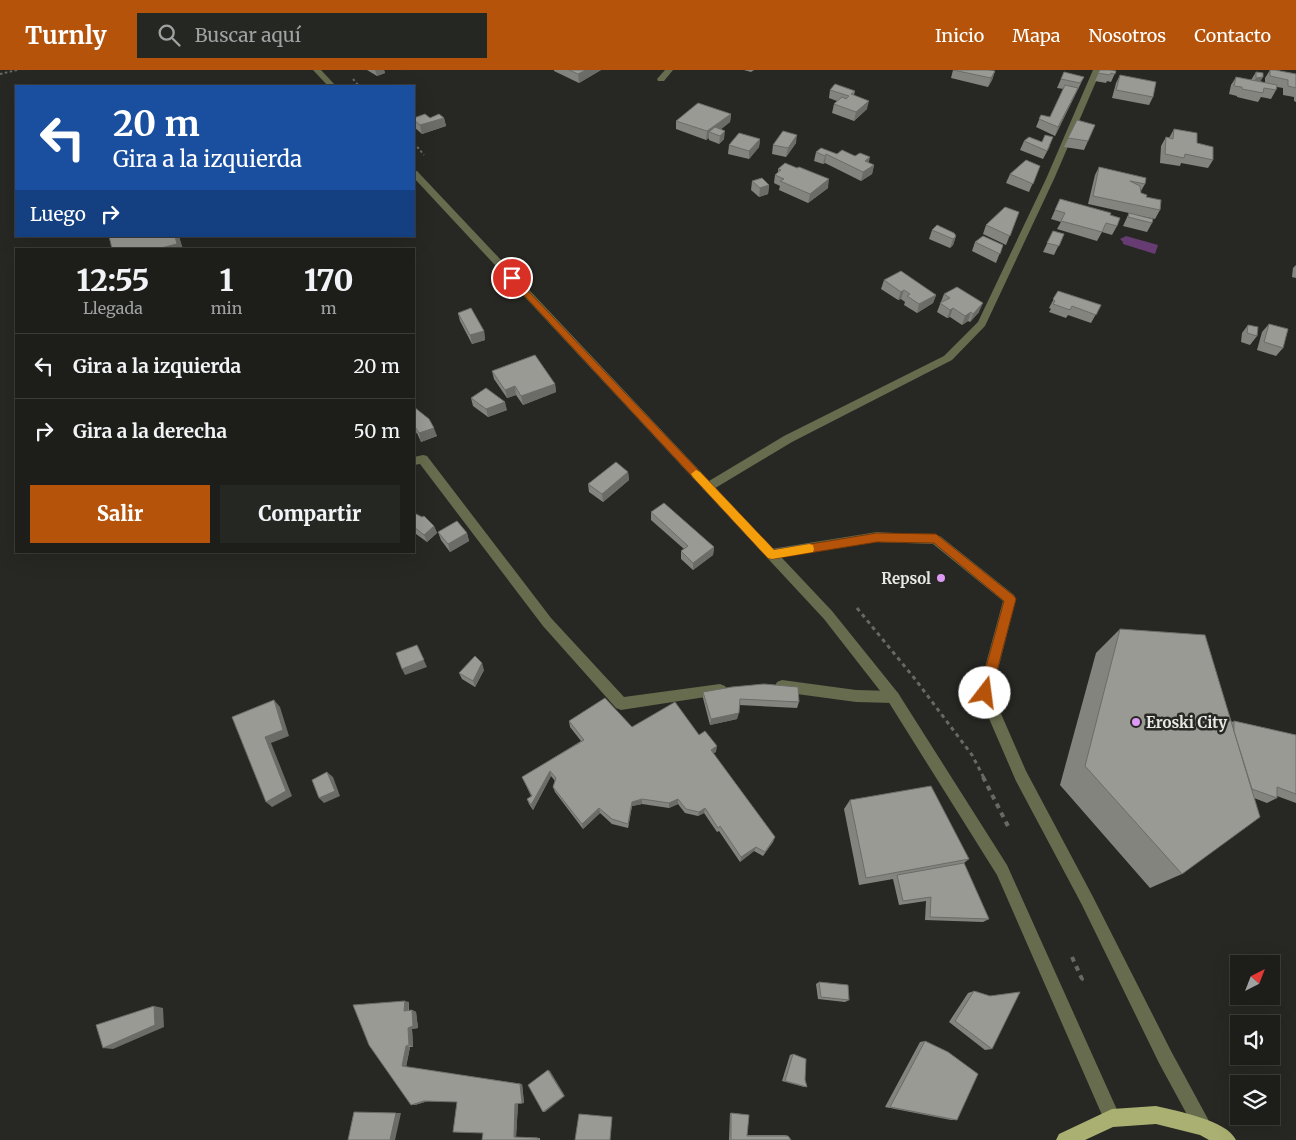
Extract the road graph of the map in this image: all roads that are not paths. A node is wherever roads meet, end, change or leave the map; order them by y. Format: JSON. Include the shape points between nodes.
{"nodes":[{"id":1,"x":317,"y":70,"type":"edge"},
{"id":2,"x":669,"y":70,"type":"edge"},
{"id":3,"x":1097,"y":70,"type":"edge"},
{"id":4,"x":661,"y":79,"type":"dead end"},
{"id":5,"x":331,"y":85,"type":"edge"},
{"id":6,"x":415,"y":174,"type":"edge"},
{"id":7,"x":415,"y":461,"type":"edge"},
{"id":8,"x":708,"y":487,"type":"junction"},
{"id":9,"x":772,"y":554,"type":"junction"},
{"id":10,"x":770,"y":685,"type":"edge"},
{"id":11,"x":734,"y":688,"type":"edge"},
{"id":12,"x":893,"y":697,"type":"junction"},
{"id":13,"x":1112,"y":1118,"type":"junction"},
{"id":14,"x":1203,"y":1127,"type":"junction"},
{"id":15,"x":1065,"y":1140,"type":"edge"},
{"id":16,"x":1227,"y":1140,"type":"edge"}],
"edges":[{"from":1,"to":5,"type":"street"},
{"from":2,"to":4,"type":"street"},
{"from":3,"to":8,"type":"street","via":[[982,324],[948,358],[788,439]]},
{"from":6,"to":8,"type":"street"},
{"from":7,"to":11,"type":"street","via":[[422,459],[548,622],[621,704]]},
{"from":8,"to":9,"type":"street"},
{"from":9,"to":12,"type":"street","via":[[828,615]]},
{"from":9,"to":14,"type":"street","via":[[877,537],[936,538],[1010,599],[985,693],[1021,776]]},
{"from":10,"to":12,"type":"street","via":[[856,696]]},
{"from":12,"to":13,"type":"street","via":[[1002,870]]},
{"from":13,"to":14,"type":"main road","via":[[1156,1116]]},
{"from":13,"to":15,"type":"main road"},
{"from":14,"to":16,"type":"main road"}]}
